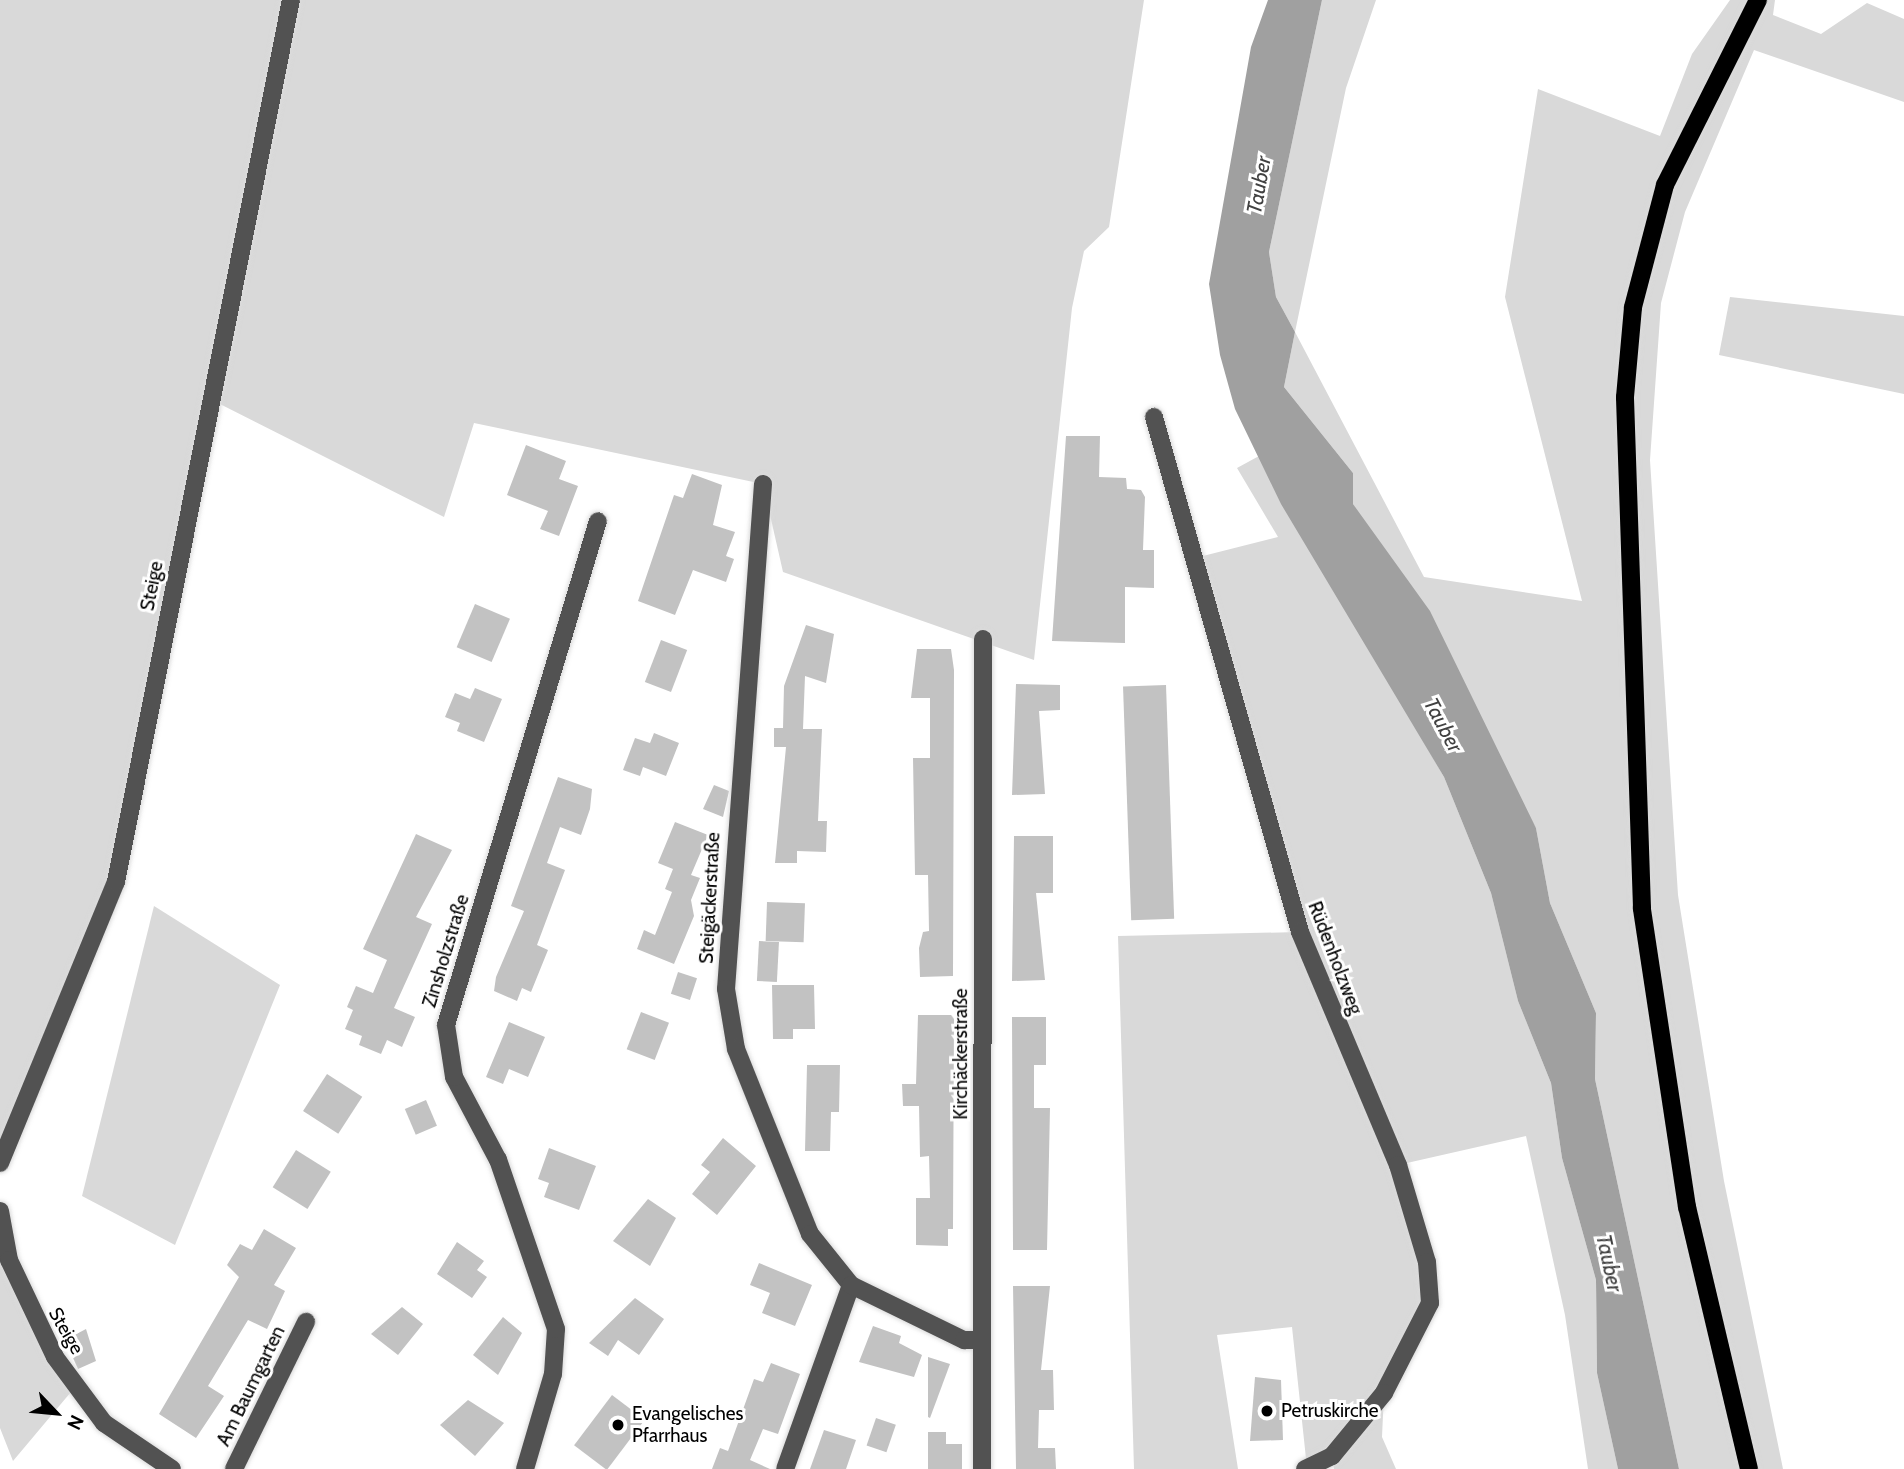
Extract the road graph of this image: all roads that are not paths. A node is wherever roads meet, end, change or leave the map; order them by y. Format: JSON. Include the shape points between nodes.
{"nodes":[{"id":1,"x":291,"y":0,"type":"edge"},
{"id":2,"x":1758,"y":0,"type":"edge"},
{"id":3,"x":1154,"y":417,"type":"dead end"},
{"id":4,"x":763,"y":484,"type":"dead end"},
{"id":5,"x":598,"y":521,"type":"dead end"},
{"id":6,"x":983,"y":639,"type":"dead end"},
{"id":7,"x":0,"y":1163,"type":"edge"},
{"id":8,"x":0,"y":1211,"type":"edge"},
{"id":9,"x":851,"y":1285,"type":"junction"},
{"id":10,"x":306,"y":1322,"type":"dead end"},
{"id":11,"x":982,"y":1340,"type":"junction"},
{"id":12,"x":172,"y":1469,"type":"edge"},
{"id":13,"x":234,"y":1469,"type":"edge"},
{"id":14,"x":525,"y":1469,"type":"edge"},
{"id":15,"x":785,"y":1469,"type":"edge"},
{"id":16,"x":982,"y":1469,"type":"edge"},
{"id":17,"x":1305,"y":1469,"type":"edge"},
{"id":18,"x":1749,"y":1469,"type":"edge"}],
"edges":[{"from":1,"to":7,"type":"street","name":"Steige","via":[[116,882]]},
{"from":2,"to":18,"type":"main road","via":[[1665,185],[1633,307],[1625,397],[1642,908],[1687,1207]]},
{"from":3,"to":17,"type":"street","name":"Rüdenholzweg","via":[[1300,932],[1398,1165],[1427,1262],[1430,1303],[1384,1393],[1340,1448]]},
{"from":4,"to":9,"type":"street","name":"Steigäckerstraße","via":[[726,989],[736,1049],[810,1234]]},
{"from":5,"to":14,"type":"street","name":"Zinsholzstraße","via":[[446,1025],[454,1077],[498,1160],[556,1329],[554,1374]]},
{"from":6,"to":11,"type":"street","name":"Kirchäckerstraße"},
{"from":8,"to":12,"type":"street","name":"Steige","via":[[17,1280],[55,1357],[104,1423]]},
{"from":9,"to":11,"type":"street","name":"Steigäckerstraße","via":[[964,1340]]},
{"from":9,"to":15,"type":"street"},
{"from":10,"to":13,"type":"street","name":"Am Baumgarten"},
{"from":11,"to":16,"type":"street","name":"Kirchäckerstraße"}]}
